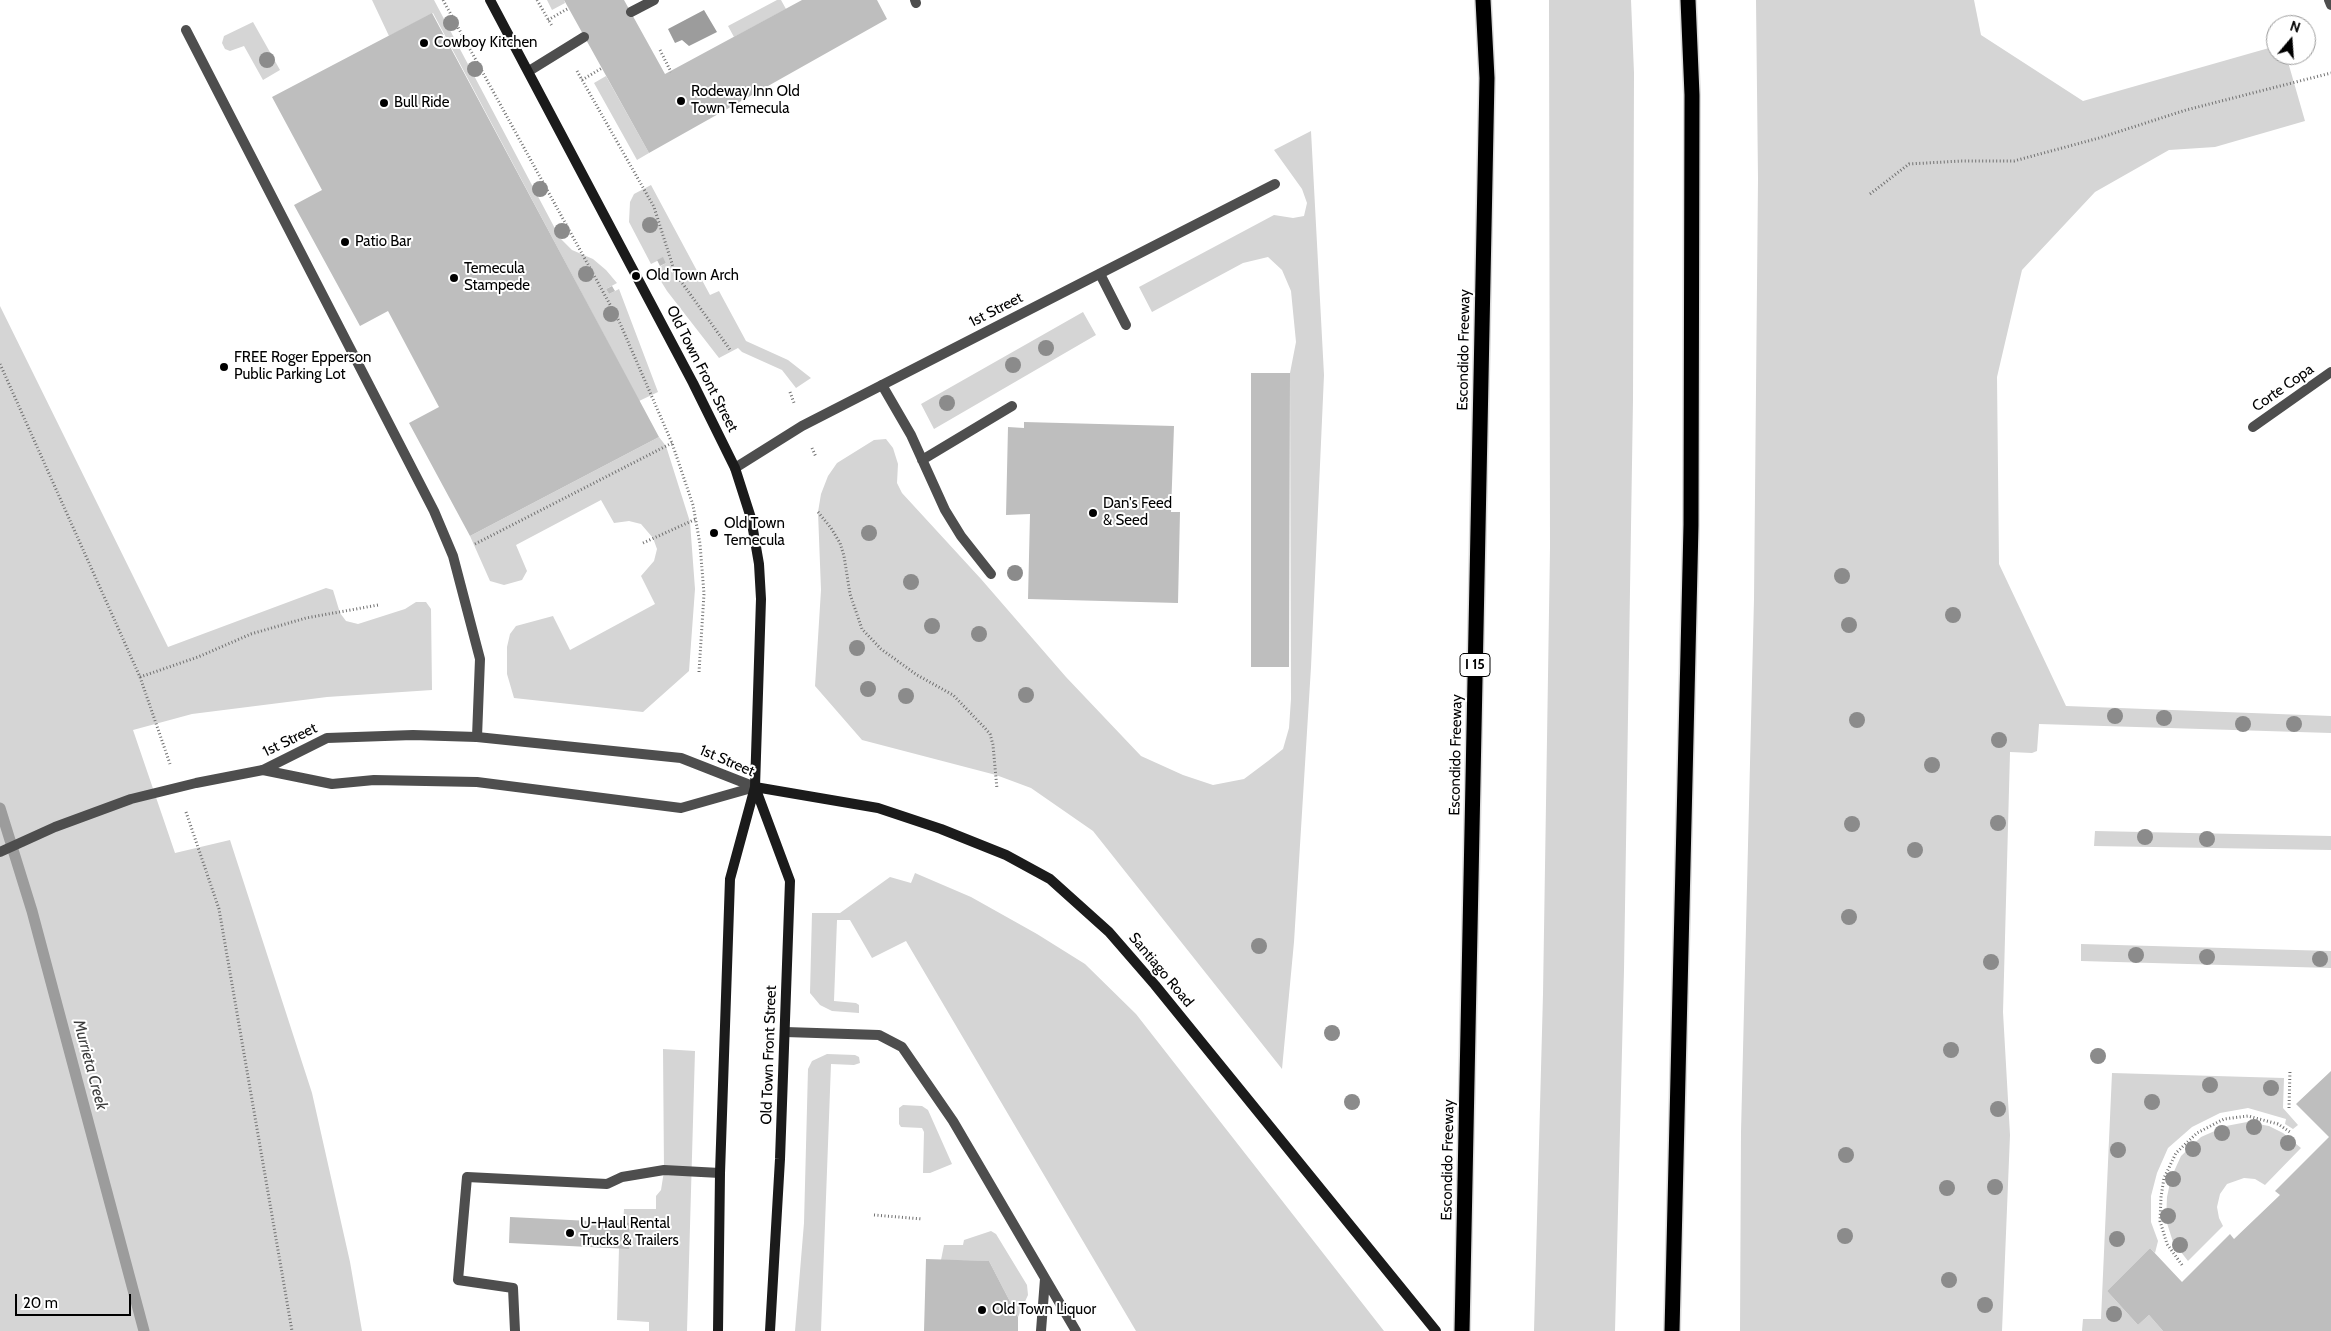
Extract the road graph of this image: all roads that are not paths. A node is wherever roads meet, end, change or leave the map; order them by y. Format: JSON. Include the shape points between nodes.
{"nodes":[{"id":1,"x":490,"y":0,"type":"edge"},
{"id":2,"x":654,"y":0,"type":"edge"},
{"id":3,"x":1483,"y":0,"type":"edge"},
{"id":4,"x":1688,"y":0,"type":"edge"},
{"id":5,"x":2329,"y":0,"type":"edge"},
{"id":6,"x":2331,"y":5,"type":"edge"},
{"id":7,"x":631,"y":12,"type":"dead end"},
{"id":8,"x":186,"y":30,"type":"dead end"},
{"id":9,"x":584,"y":37,"type":"dead end"},
{"id":10,"x":529,"y":71,"type":"junction"},
{"id":11,"x":1275,"y":184,"type":"dead end"},
{"id":12,"x":1100,"y":274,"type":"junction"},
{"id":13,"x":1126,"y":325,"type":"dead end"},
{"id":14,"x":2331,"y":372,"type":"edge"},
{"id":15,"x":882,"y":385,"type":"junction"},
{"id":16,"x":1012,"y":406,"type":"dead end"},
{"id":17,"x":2253,"y":427,"type":"dead end"},
{"id":18,"x":922,"y":460,"type":"junction"},
{"id":19,"x":735,"y":468,"type":"junction"},
{"id":20,"x":991,"y":574,"type":"dead end"},
{"id":21,"x":477,"y":736,"type":"junction"},
{"id":22,"x":263,"y":770,"type":"junction"},
{"id":23,"x":755,"y":787,"type":"junction"},
{"id":24,"x":0,"y":852,"type":"edge"},
{"id":25,"x":785,"y":1032,"type":"junction"},
{"id":26,"x":720,"y":1173,"type":"junction"},
{"id":27,"x":1045,"y":1279,"type":"junction"},
{"id":28,"x":515,"y":1331,"type":"edge"},
{"id":29,"x":718,"y":1331,"type":"edge"},
{"id":30,"x":770,"y":1331,"type":"edge"},
{"id":31,"x":1041,"y":1331,"type":"edge"},
{"id":32,"x":1076,"y":1331,"type":"edge"},
{"id":33,"x":1436,"y":1331,"type":"edge"},
{"id":34,"x":1462,"y":1331,"type":"edge"},
{"id":35,"x":1672,"y":1331,"type":"edge"}],
"edges":[{"from":1,"to":10,"type":"main road","name":"Old Town Front Street"},
{"from":2,"to":7,"type":"street"},
{"from":3,"to":34,"type":"highway","name":"Escondido Freeway","number":"I 15","via":[[1487,78]]},
{"from":4,"to":35,"type":"highway","via":[[1692,95],[1691,525]]},
{"from":5,"to":6,"type":"street"},
{"from":8,"to":21,"type":"street","via":[[434,511],[453,556],[480,660]]},
{"from":9,"to":10,"type":"street"},
{"from":10,"to":19,"type":"main road","name":"Old Town Front Street"},
{"from":11,"to":12,"type":"street","name":"1st Street"},
{"from":12,"to":13,"type":"street"},
{"from":12,"to":15,"type":"street","name":"1st Street"},
{"from":14,"to":17,"type":"street","name":"Corte Copa"},
{"from":15,"to":18,"type":"street"},
{"from":15,"to":19,"type":"street","name":"1st Street","via":[[802,426]]},
{"from":16,"to":18,"type":"street"},
{"from":18,"to":20,"type":"street","via":[[945,510]]},
{"from":19,"to":23,"type":"main road","name":"Old Town Front Street","via":[[751,518],[759,564],[761,600]]},
{"from":21,"to":22,"type":"street","name":"1st Street","via":[[328,738]]},
{"from":21,"to":23,"type":"street","name":"1st Street","via":[[681,758]]},
{"from":22,"to":23,"type":"street","name":"1st Street","via":[[332,784],[374,780],[478,782],[681,808]]},
{"from":22,"to":24,"type":"street","name":"1st Street","bridge":true,"via":[[131,799],[55,827]]},
{"from":23,"to":25,"type":"main road","name":"Old Town Front Street","via":[[790,881]]},
{"from":23,"to":26,"type":"main road","name":"Old Town Front Street","via":[[730,879]]},
{"from":23,"to":33,"type":"main road","name":"Santiago Road","via":[[878,808],[1006,855],[1050,879],[1109,932],[1155,985]]},
{"from":25,"to":27,"type":"street","via":[[879,1036],[902,1047],[953,1121]]},
{"from":25,"to":30,"type":"main road","name":"Old Town Front Street"},
{"from":26,"to":28,"type":"street","via":[[664,1170],[622,1177],[607,1184],[467,1177],[458,1280],[513,1288]]},
{"from":26,"to":29,"type":"main road","name":"Old Town Front Street"},
{"from":27,"to":31,"type":"street"},
{"from":27,"to":32,"type":"street"}]}
